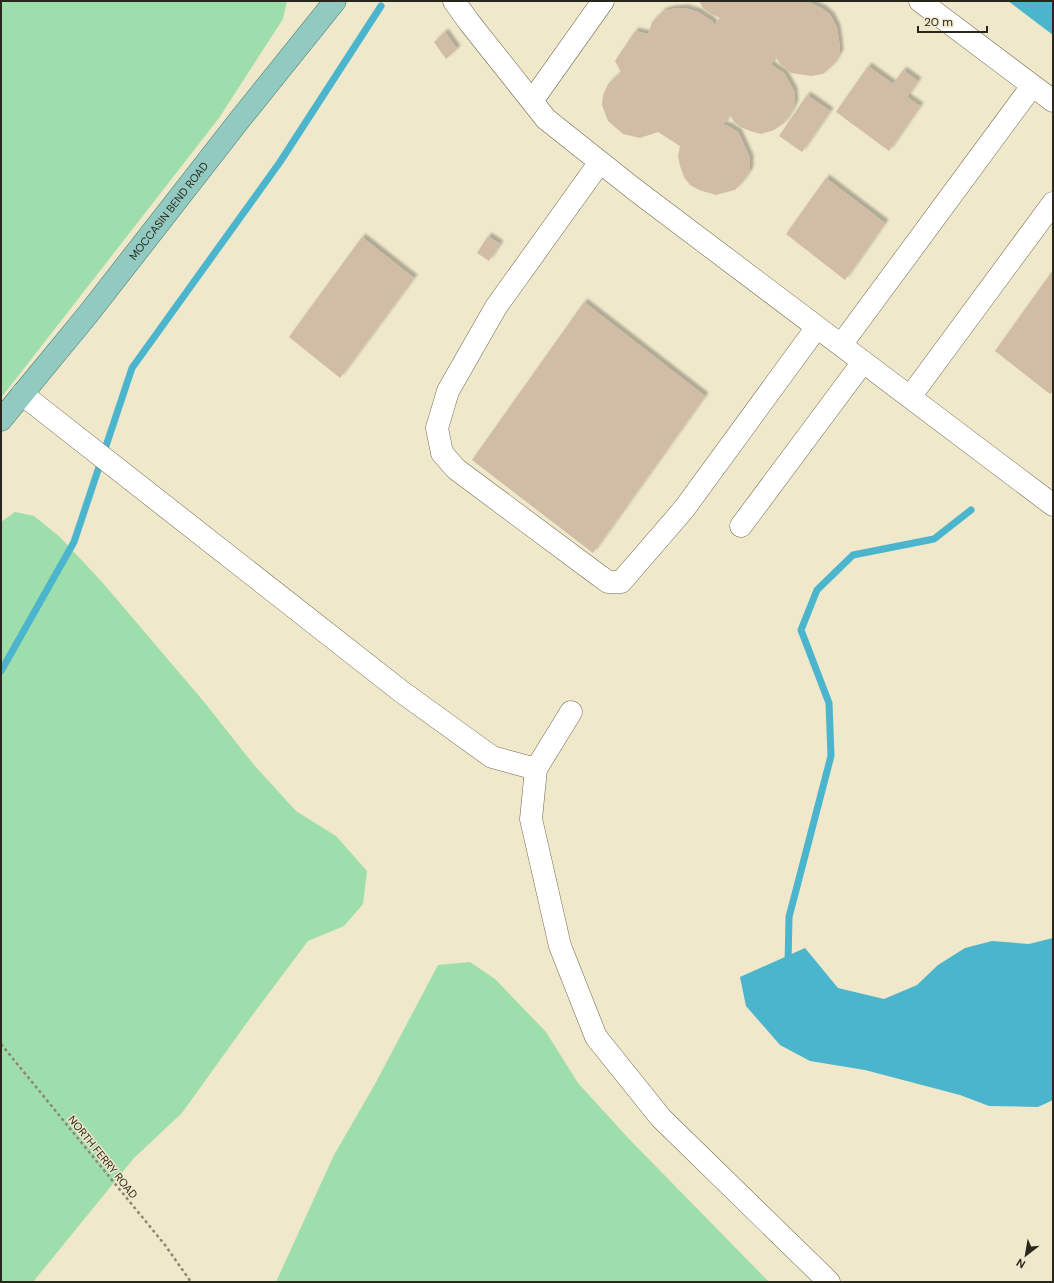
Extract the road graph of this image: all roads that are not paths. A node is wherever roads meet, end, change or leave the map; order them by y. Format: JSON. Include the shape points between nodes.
{"nodes":[{"id":1,"x":335,"y":1,"type":"edge"},
{"id":2,"x":454,"y":1,"type":"edge"},
{"id":3,"x":603,"y":1,"type":"edge"},
{"id":4,"x":920,"y":1,"type":"edge"},
{"id":5,"x":1032,"y":86,"type":"junction"},
{"id":6,"x":532,"y":101,"type":"junction"},
{"id":7,"x":1053,"y":101,"type":"edge"},
{"id":8,"x":600,"y":162,"type":"junction"},
{"id":9,"x":1053,"y":203,"type":"edge"},
{"id":10,"x":816,"y":327,"type":"junction"},
{"id":11,"x":841,"y":345,"type":"junction"},
{"id":12,"x":863,"y":362,"type":"junction"},
{"id":13,"x":22,"y":394,"type":"junction"},
{"id":14,"x":910,"y":397,"type":"junction"},
{"id":15,"x":1,"y":420,"type":"edge"},
{"id":16,"x":1051,"y":501,"type":"edge"},
{"id":17,"x":741,"y":526,"type":"dead end"},
{"id":18,"x":571,"y":712,"type":"dead end"},
{"id":19,"x":536,"y":768,"type":"junction"},
{"id":20,"x":829,"y":1282,"type":"edge"}],
"edges":[{"from":1,"to":13,"type":"main road","name":"MOCCASIN BEND ROAD"},
{"from":2,"to":6,"type":"lane"},
{"from":3,"to":6,"type":"lane"},
{"from":4,"to":5,"type":"lane"},
{"from":5,"to":7,"type":"lane"},
{"from":5,"to":11,"type":"lane"},
{"from":6,"to":8,"type":"lane","via":[[546,119]]},
{"from":8,"to":10,"type":"lane"},
{"from":8,"to":10,"type":"lane","via":[[496,307],[448,391],[437,428],[442,453],[456,469],[608,582],[621,582],[684,508]]},
{"from":9,"to":14,"type":"lane"},
{"from":10,"to":11,"type":"lane"},
{"from":11,"to":12,"type":"lane"},
{"from":12,"to":14,"type":"lane"},
{"from":12,"to":17,"type":"lane"},
{"from":13,"to":15,"type":"main road","name":"MOCCASIN BEND ROAD"},
{"from":13,"to":19,"type":"lane","via":[[402,692],[492,757]]},
{"from":14,"to":16,"type":"lane"},
{"from":18,"to":19,"type":"lane"},
{"from":19,"to":20,"type":"lane","via":[[531,819],[560,946],[596,1037],[661,1118]]}]}
